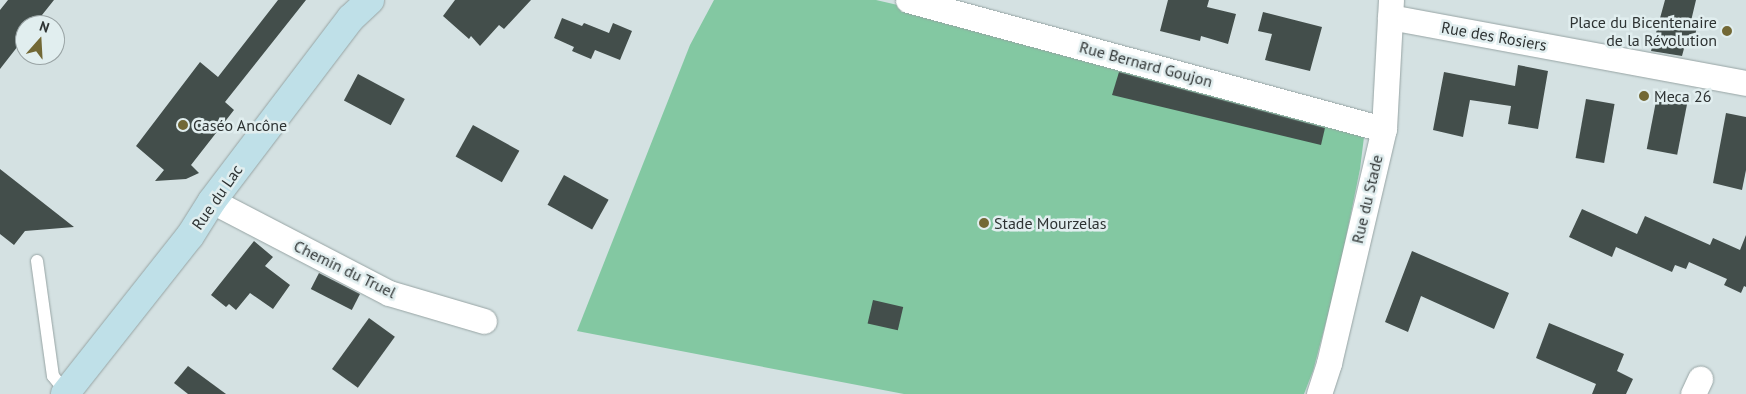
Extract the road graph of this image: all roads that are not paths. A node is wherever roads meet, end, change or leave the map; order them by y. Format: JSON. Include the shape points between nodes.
{"nodes":[{"id":1,"x":370,"y":0,"type":"edge"},
{"id":2,"x":908,"y":0,"type":"edge"},
{"id":3,"x":1390,"y":9,"type":"edge"},
{"id":4,"x":1746,"y":82,"type":"edge"},
{"id":5,"x":1384,"y":129,"type":"junction"},
{"id":6,"x":212,"y":201,"type":"junction"},
{"id":7,"x":37,"y":261,"type":"dead end"},
{"id":8,"x":484,"y":321,"type":"dead end"},
{"id":9,"x":65,"y":393,"type":"edge"},
{"id":10,"x":1319,"y":394,"type":"edge"}],
"edges":[{"from":1,"to":6,"type":"street","name":"Rue du Lac","via":[[351,18]]},
{"from":2,"to":5,"type":"street","name":"Rue Bernard Goujon"},
{"from":3,"to":4,"type":"street","name":"Rue des Rosiers"},
{"from":3,"to":5,"type":"street","name":"Rue du Stade"},
{"from":5,"to":10,"type":"street","name":"Rue du Stade"},
{"from":6,"to":8,"type":"street","name":"Chemin du Truel","via":[[389,293]]},
{"from":6,"to":9,"type":"street","name":"Rue du Lac","via":[[190,236]]},
{"from":7,"to":9,"type":"lane","via":[[53,376]]}]}
